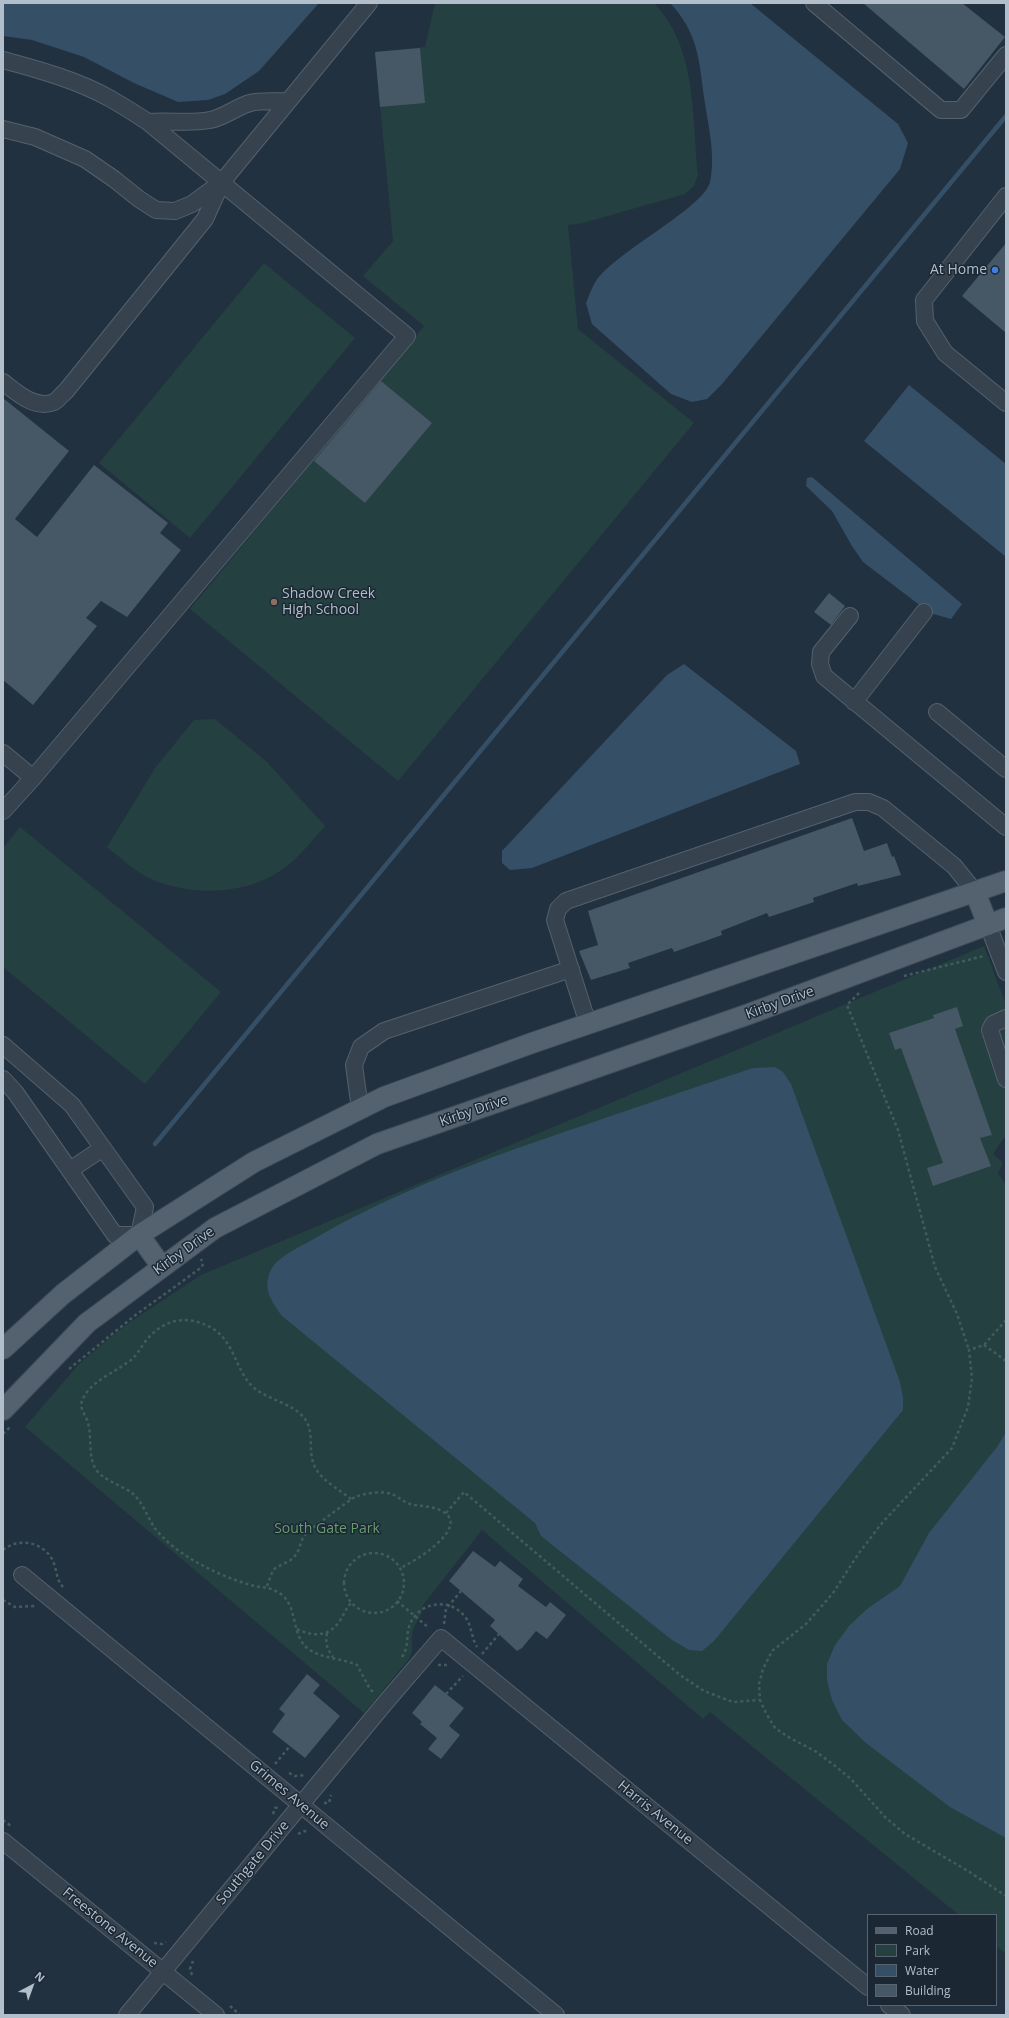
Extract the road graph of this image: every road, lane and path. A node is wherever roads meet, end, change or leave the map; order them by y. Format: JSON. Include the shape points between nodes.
{"nodes":[{"id":1,"x":369,"y":3,"type":"edge"},
{"id":2,"x":814,"y":3,"type":"edge"},
{"id":3,"x":1006,"y":55,"type":"edge"},
{"id":4,"x":3,"y":60,"type":"edge"},
{"id":5,"x":288,"y":101,"type":"junction"},
{"id":6,"x":148,"y":122,"type":"junction"},
{"id":7,"x":3,"y":129,"type":"edge"},
{"id":8,"x":222,"y":182,"type":"junction"},
{"id":9,"x":1006,"y":196,"type":"edge"},
{"id":10,"x":3,"y":382,"type":"edge"},
{"id":11,"x":1006,"y":403,"type":"edge"},
{"id":12,"x":924,"y":612,"type":"dead end"},
{"id":13,"x":850,"y":616,"type":"dead end"},
{"id":14,"x":854,"y":702,"type":"junction"},
{"id":15,"x":937,"y":712,"type":"dead end"},
{"id":16,"x":3,"y":753,"type":"edge"},
{"id":17,"x":1006,"y":768,"type":"edge"},
{"id":18,"x":33,"y":778,"type":"junction"},
{"id":19,"x":3,"y":812,"type":"edge"},
{"id":20,"x":1006,"y":827,"type":"edge"},
{"id":21,"x":1006,"y":881,"type":"edge"},
{"id":22,"x":975,"y":892,"type":"junction"},
{"id":23,"x":997,"y":922,"type":"edge"},
{"id":24,"x":998,"y":949,"type":"junction"},
{"id":25,"x":571,"y":969,"type":"junction"},
{"id":26,"x":1006,"y":972,"type":"edge"},
{"id":27,"x":901,"y":977,"type":"dead end"},
{"id":28,"x":860,"y":991,"type":"dead end"},
{"id":29,"x":1006,"y":1018,"type":"edge"},
{"id":30,"x":588,"y":1024,"type":"junction"},
{"id":31,"x":3,"y":1045,"type":"edge"},
{"id":32,"x":1006,"y":1078,"type":"edge"},
{"id":33,"x":3,"y":1079,"type":"edge"},
{"id":34,"x":360,"y":1109,"type":"junction"},
{"id":35,"x":103,"y":1148,"type":"junction"},
{"id":36,"x":70,"y":1170,"type":"junction"},
{"id":37,"x":139,"y":1235,"type":"junction"},
{"id":38,"x":198,"y":1255,"type":"dead end"},
{"id":39,"x":162,"y":1267,"type":"junction"},
{"id":40,"x":1006,"y":1320,"type":"edge"},
{"id":41,"x":984,"y":1345,"type":"junction"},
{"id":42,"x":3,"y":1349,"type":"edge"},
{"id":43,"x":969,"y":1350,"type":"junction"},
{"id":44,"x":1006,"y":1361,"type":"edge"},
{"id":45,"x":67,"y":1370,"type":"dead end"},
{"id":46,"x":8,"y":1417,"type":"edge"},
{"id":47,"x":3,"y":1434,"type":"edge"},
{"id":48,"x":351,"y":1499,"type":"junction"},
{"id":49,"x":446,"y":1513,"type":"junction"},
{"id":50,"x":3,"y":1550,"type":"edge"},
{"id":51,"x":400,"y":1568,"type":"junction"},
{"id":52,"x":22,"y":1575,"type":"dead end"},
{"id":53,"x":267,"y":1586,"type":"junction"},
{"id":54,"x":67,"y":1590,"type":"dead end"},
{"id":55,"x":461,"y":1591,"type":"dead end"},
{"id":56,"x":397,"y":1601,"type":"junction"},
{"id":57,"x":351,"y":1603,"type":"junction"},
{"id":58,"x":449,"y":1605,"type":"junction"},
{"id":59,"x":415,"y":1616,"type":"junction"},
{"id":60,"x":297,"y":1629,"type":"junction"},
{"id":61,"x":327,"y":1632,"type":"junction"},
{"id":62,"x":441,"y":1638,"type":"junction"},
{"id":63,"x":483,"y":1652,"type":"dead end"},
{"id":64,"x":333,"y":1657,"type":"junction"},
{"id":65,"x":400,"y":1660,"type":"dead end"},
{"id":66,"x":454,"y":1668,"type":"dead end"},
{"id":67,"x":433,"y":1669,"type":"dead end"},
{"id":68,"x":458,"y":1672,"type":"dead end"},
{"id":69,"x":378,"y":1687,"type":"dead end"},
{"id":70,"x":446,"y":1694,"type":"dead end"},
{"id":71,"x":379,"y":1697,"type":"junction"},
{"id":72,"x":369,"y":1698,"type":"dead end"},
{"id":73,"x":760,"y":1700,"type":"junction"},
{"id":74,"x":290,"y":1746,"type":"dead end"},
{"id":75,"x":270,"y":1758,"type":"dead end"},
{"id":76,"x":276,"y":1763,"type":"junction"},
{"id":77,"x":280,"y":1766,"type":"dead end"},
{"id":78,"x":284,"y":1770,"type":"dead end"},
{"id":79,"x":308,"y":1771,"type":"dead end"},
{"id":80,"x":265,"y":1775,"type":"junction"},
{"id":81,"x":333,"y":1790,"type":"dead end"},
{"id":82,"x":301,"y":1805,"type":"junction"},
{"id":83,"x":272,"y":1816,"type":"dead end"},
{"id":84,"x":3,"y":1820,"type":"edge"},
{"id":85,"x":15,"y":1830,"type":"dead end"},
{"id":86,"x":3,"y":1840,"type":"edge"},
{"id":87,"x":1006,"y":1896,"type":"edge"},
{"id":88,"x":170,"y":1939,"type":"dead end"},
{"id":89,"x":153,"y":1942,"type":"dead end"},
{"id":90,"x":194,"y":1960,"type":"dead end"},
{"id":91,"x":164,"y":1972,"type":"junction"},
{"id":92,"x":195,"y":1978,"type":"dead end"},
{"id":93,"x":867,"y":1987,"type":"edge"},
{"id":94,"x":890,"y":2006,"type":"edge"},
{"id":95,"x":223,"y":2010,"type":"edge"},
{"id":96,"x":127,"y":2015,"type":"edge"},
{"id":97,"x":240,"y":2015,"type":"edge"},
{"id":98,"x":556,"y":2015,"type":"edge"},
{"id":99,"x":902,"y":2015,"type":"edge"}],
"edges":[{"from":1,"to":5,"type":"street"},
{"from":2,"to":3,"type":"street","via":[[940,110],[960,110]]},
{"from":4,"to":6,"type":"street","via":[[84,86]]},
{"from":5,"to":6,"type":"street","via":[[250,103],[227,115],[210,120]]},
{"from":5,"to":8,"type":"street"},
{"from":6,"to":8,"type":"street"},
{"from":7,"to":8,"type":"street","via":[[35,137],[85,159],[156,210],[175,211],[192,204]]},
{"from":8,"to":10,"type":"street","via":[[205,219],[66,391],[54,402],[40,404],[24,399]]},
{"from":8,"to":18,"type":"street","via":[[407,336]]},
{"from":9,"to":11,"type":"street","via":[[924,300],[925,321],[945,353]]},
{"from":12,"to":14,"type":"street"},
{"from":13,"to":14,"type":"street","via":[[821,652],[820,664],[824,676]]},
{"from":14,"to":20,"type":"street"},
{"from":15,"to":17,"type":"street"},
{"from":16,"to":18,"type":"street"},
{"from":18,"to":19,"type":"street"},
{"from":21,"to":22,"type":"main road"},
{"from":22,"to":23,"type":"main road"},
{"from":22,"to":25,"type":"street","via":[[954,866],[883,808],[870,802],[855,802],[566,901],[558,909],[555,920]]},
{"from":22,"to":30,"type":"main road"},
{"from":23,"to":24,"type":"street"},
{"from":23,"to":39,"type":"main road","name":"Kirby Drive","via":[[749,1014],[377,1144],[215,1228]]},
{"from":24,"to":26,"type":"street"},
{"from":24,"to":27,"type":"path","via":[[982,957]]},
{"from":25,"to":30,"type":"street"},
{"from":25,"to":34,"type":"street","via":[[384,1031],[361,1047],[354,1065]]},
{"from":28,"to":43,"type":"path","via":[[847,1005],[898,1130],[935,1266],[957,1314]]},
{"from":29,"to":32,"type":"street","via":[[993,1024],[990,1030]]},
{"from":30,"to":34,"type":"main road","via":[[384,1097]]},
{"from":31,"to":35,"type":"street","via":[[72,1105]]},
{"from":33,"to":36,"type":"street"},
{"from":34,"to":37,"type":"main road","via":[[254,1162]]},
{"from":35,"to":36,"type":"street"},
{"from":35,"to":37,"type":"street","via":[[145,1207]]},
{"from":36,"to":37,"type":"street","via":[[116,1235]]},
{"from":37,"to":39,"type":"main road"},
{"from":37,"to":42,"type":"main road","via":[[63,1294]]},
{"from":38,"to":45,"type":"path","via":[[203,1263],[202,1267],[133,1317]]},
{"from":39,"to":46,"type":"main road","name":"Kirby Drive","via":[[87,1324]]},
{"from":40,"to":41,"type":"path"},
{"from":41,"to":43,"type":"path"},
{"from":41,"to":44,"type":"path"},
{"from":43,"to":73,"type":"path","via":[[972,1378],[968,1407],[952,1448],[882,1523],[833,1593],[806,1624],[772,1651],[759,1684]]},
{"from":46,"to":47,"type":"path"},
{"from":48,"to":49,"type":"path","via":[[373,1493],[387,1493],[411,1504],[437,1508]]},
{"from":48,"to":53,"type":"path","via":[[308,1531],[294,1558],[273,1570]]},
{"from":48,"to":53,"type":"path","via":[[314,1466],[307,1422],[288,1406],[254,1388],[246,1379],[232,1349],[222,1336],[203,1324],[178,1321],[165,1323],[153,1332],[134,1358],[86,1394],[81,1407],[88,1423],[95,1468],[132,1494],[162,1536],[183,1554],[199,1564],[239,1581],[253,1586]]},
{"from":49,"to":51,"type":"path","via":[[450,1520],[450,1528],[446,1535],[420,1557]]},
{"from":49,"to":73,"type":"path","via":[[464,1492],[680,1676],[704,1691],[734,1702]]},
{"from":50,"to":54,"type":"path","via":[[8,1546],[24,1543],[41,1548],[53,1561],[58,1581]]},
{"from":51,"to":56,"type":"path","via":[[404,1588]]},
{"from":51,"to":57,"type":"path","via":[[390,1558],[377,1553],[367,1553],[358,1557],[351,1563],[343,1580],[344,1590]]},
{"from":52,"to":80,"type":"street","name":"Grimes Avenue"},
{"from":53,"to":60,"type":"path","via":[[289,1602]]},
{"from":55,"to":58,"type":"path"},
{"from":56,"to":57,"type":"path","via":[[385,1611],[375,1613],[365,1612]]},
{"from":56,"to":59,"type":"path"},
{"from":57,"to":61,"type":"path","via":[[339,1623]]},
{"from":58,"to":59,"type":"path","via":[[427,1606]]},
{"from":58,"to":62,"type":"path"},
{"from":58,"to":63,"type":"path","via":[[466,1618],[473,1641]]},
{"from":59,"to":62,"type":"path"},
{"from":59,"to":65,"type":"path","via":[[408,1628],[406,1651]]},
{"from":60,"to":61,"type":"path","via":[[316,1635]]},
{"from":60,"to":64,"type":"path","via":[[305,1646],[319,1654]]},
{"from":61,"to":64,"type":"path","via":[[325,1642]]},
{"from":62,"to":71,"type":"street","name":"Southgate Drive"},
{"from":62,"to":93,"type":"street","name":"Harris Avenue"},
{"from":64,"to":71,"type":"path","via":[[357,1665]]},
{"from":66,"to":67,"type":"path","via":[[442,1664]]},
{"from":68,"to":70,"type":"path","via":[[463,1676]]},
{"from":69,"to":71,"type":"path"},
{"from":71,"to":72,"type":"path"},
{"from":71,"to":82,"type":"street","name":"Southgate Drive"},
{"from":73,"to":87,"type":"path","via":[[775,1728],[834,1765],[904,1834]]},
{"from":74,"to":76,"type":"path"},
{"from":75,"to":76,"type":"path"},
{"from":76,"to":77,"type":"path"},
{"from":76,"to":80,"type":"path"},
{"from":78,"to":79,"type":"path","via":[[295,1776],[305,1775]]},
{"from":80,"to":82,"type":"street","name":"Grimes Avenue"},
{"from":81,"to":82,"type":"path","via":[[329,1803]]},
{"from":82,"to":83,"type":"path","via":[[274,1808]]},
{"from":82,"to":91,"type":"street","name":"Southgate Drive"},
{"from":82,"to":98,"type":"street","name":"Grimes Avenue"},
{"from":84,"to":85,"type":"path"},
{"from":86,"to":91,"type":"street","name":"Freestone Avenue"},
{"from":88,"to":89,"type":"path","via":[[162,1944]]},
{"from":90,"to":92,"type":"path","via":[[190,1969]]},
{"from":91,"to":95,"type":"street","name":"Freestone Avenue"},
{"from":91,"to":96,"type":"street","name":"Southgate Drive"},
{"from":94,"to":99,"type":"street"},
{"from":95,"to":97,"type":"path"}]}
